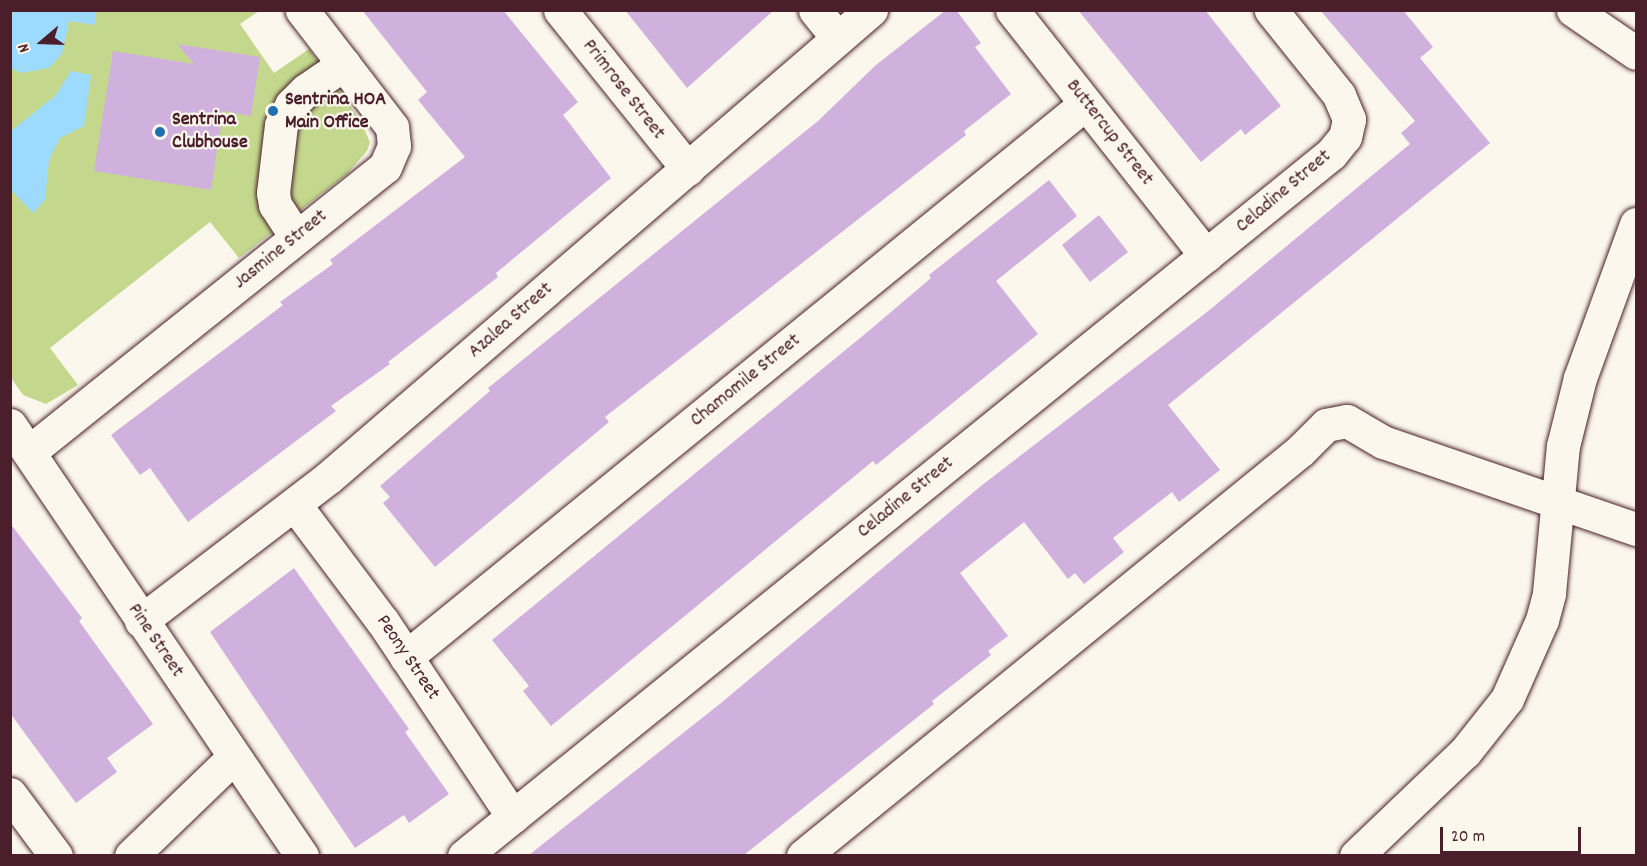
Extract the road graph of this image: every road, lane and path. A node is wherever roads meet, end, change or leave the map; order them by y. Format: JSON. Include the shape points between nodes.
{"nodes":[{"id":1,"x":302,"y":10,"type":"edge"},
{"id":2,"x":560,"y":10,"type":"edge"},
{"id":3,"x":815,"y":10,"type":"edge"},
{"id":4,"x":871,"y":10,"type":"edge"},
{"id":5,"x":1012,"y":10,"type":"edge"},
{"id":6,"x":1271,"y":10,"type":"edge"},
{"id":7,"x":1573,"y":10,"type":"edge"},
{"id":8,"x":838,"y":38,"type":"junction"},
{"id":9,"x":1636,"y":53,"type":"edge"},
{"id":10,"x":344,"y":64,"type":"junction"},
{"id":11,"x":1085,"y":104,"type":"junction"},
{"id":12,"x":688,"y":170,"type":"junction"},
{"id":13,"x":1636,"y":224,"type":"edge"},
{"id":14,"x":296,"y":237,"type":"junction"},
{"id":15,"x":1206,"y":256,"type":"junction"},
{"id":16,"x":10,"y":425,"type":"edge"},
{"id":17,"x":30,"y":452,"type":"junction"},
{"id":18,"x":1556,"y":498,"type":"junction"},
{"id":19,"x":295,"y":505,"type":"junction"},
{"id":20,"x":1636,"y":529,"type":"edge"},
{"id":21,"x":141,"y":621,"type":"junction"},
{"id":22,"x":406,"y":657,"type":"junction"},
{"id":23,"x":233,"y":758,"type":"junction"},
{"id":24,"x":10,"y":794,"type":"edge"},
{"id":25,"x":513,"y":817,"type":"junction"},
{"id":26,"x":56,"y":855,"type":"edge"},
{"id":27,"x":131,"y":855,"type":"edge"},
{"id":28,"x":302,"y":855,"type":"edge"},
{"id":29,"x":464,"y":855,"type":"edge"},
{"id":30,"x":803,"y":855,"type":"edge"},
{"id":31,"x":1356,"y":855,"type":"edge"}],
"edges":[{"from":1,"to":10,"type":"street","name":"Jasmine Street"},
{"from":2,"to":12,"type":"street","name":"Primrose Street"},
{"from":3,"to":8,"type":"street"},
{"from":4,"to":8,"type":"street","name":"Azalea Street"},
{"from":5,"to":11,"type":"street","name":"Buttercup Street"},
{"from":6,"to":15,"type":"street","name":"Celadine Street","via":[[1339,95],[1348,119],[1345,137],[1331,154]]},
{"from":7,"to":9,"type":"street"},
{"from":8,"to":12,"type":"street","name":"Azalea Street"},
{"from":10,"to":14,"type":"street","via":[[306,90],[291,105],[280,125],[273,193],[275,205]]},
{"from":10,"to":14,"type":"street","name":"Jasmine Street","via":[[393,127],[394,146],[385,167]]},
{"from":11,"to":15,"type":"street","name":"Buttercup Street"},
{"from":11,"to":22,"type":"street","name":"Chamomile Street"},
{"from":12,"to":19,"type":"street","name":"Azalea Street"},
{"from":13,"to":18,"type":"street","via":[[1580,378]]},
{"from":14,"to":17,"type":"street","name":"Jasmine Street"},
{"from":15,"to":25,"type":"street","name":"Celadine Street"},
{"from":16,"to":17,"type":"street","name":"Pine Street"},
{"from":17,"to":21,"type":"street","name":"Pine Street"},
{"from":18,"to":20,"type":"street"},
{"from":18,"to":30,"type":"street","via":[[1383,442],[1347,422],[1326,425],[1300,451]]},
{"from":18,"to":31,"type":"street","via":[[1549,592],[1542,620],[1507,699],[1466,752]]},
{"from":19,"to":21,"type":"street","name":"Azalea Street"},
{"from":19,"to":22,"type":"street","name":"Peony Street","via":[[329,545]]},
{"from":21,"to":23,"type":"street","name":"Pine Street"},
{"from":22,"to":25,"type":"street","name":"Peony Street"},
{"from":23,"to":27,"type":"street"},
{"from":23,"to":28,"type":"street","name":"Pine Street"},
{"from":24,"to":26,"type":"street"},
{"from":25,"to":29,"type":"street","name":"Celadine Street"}]}
